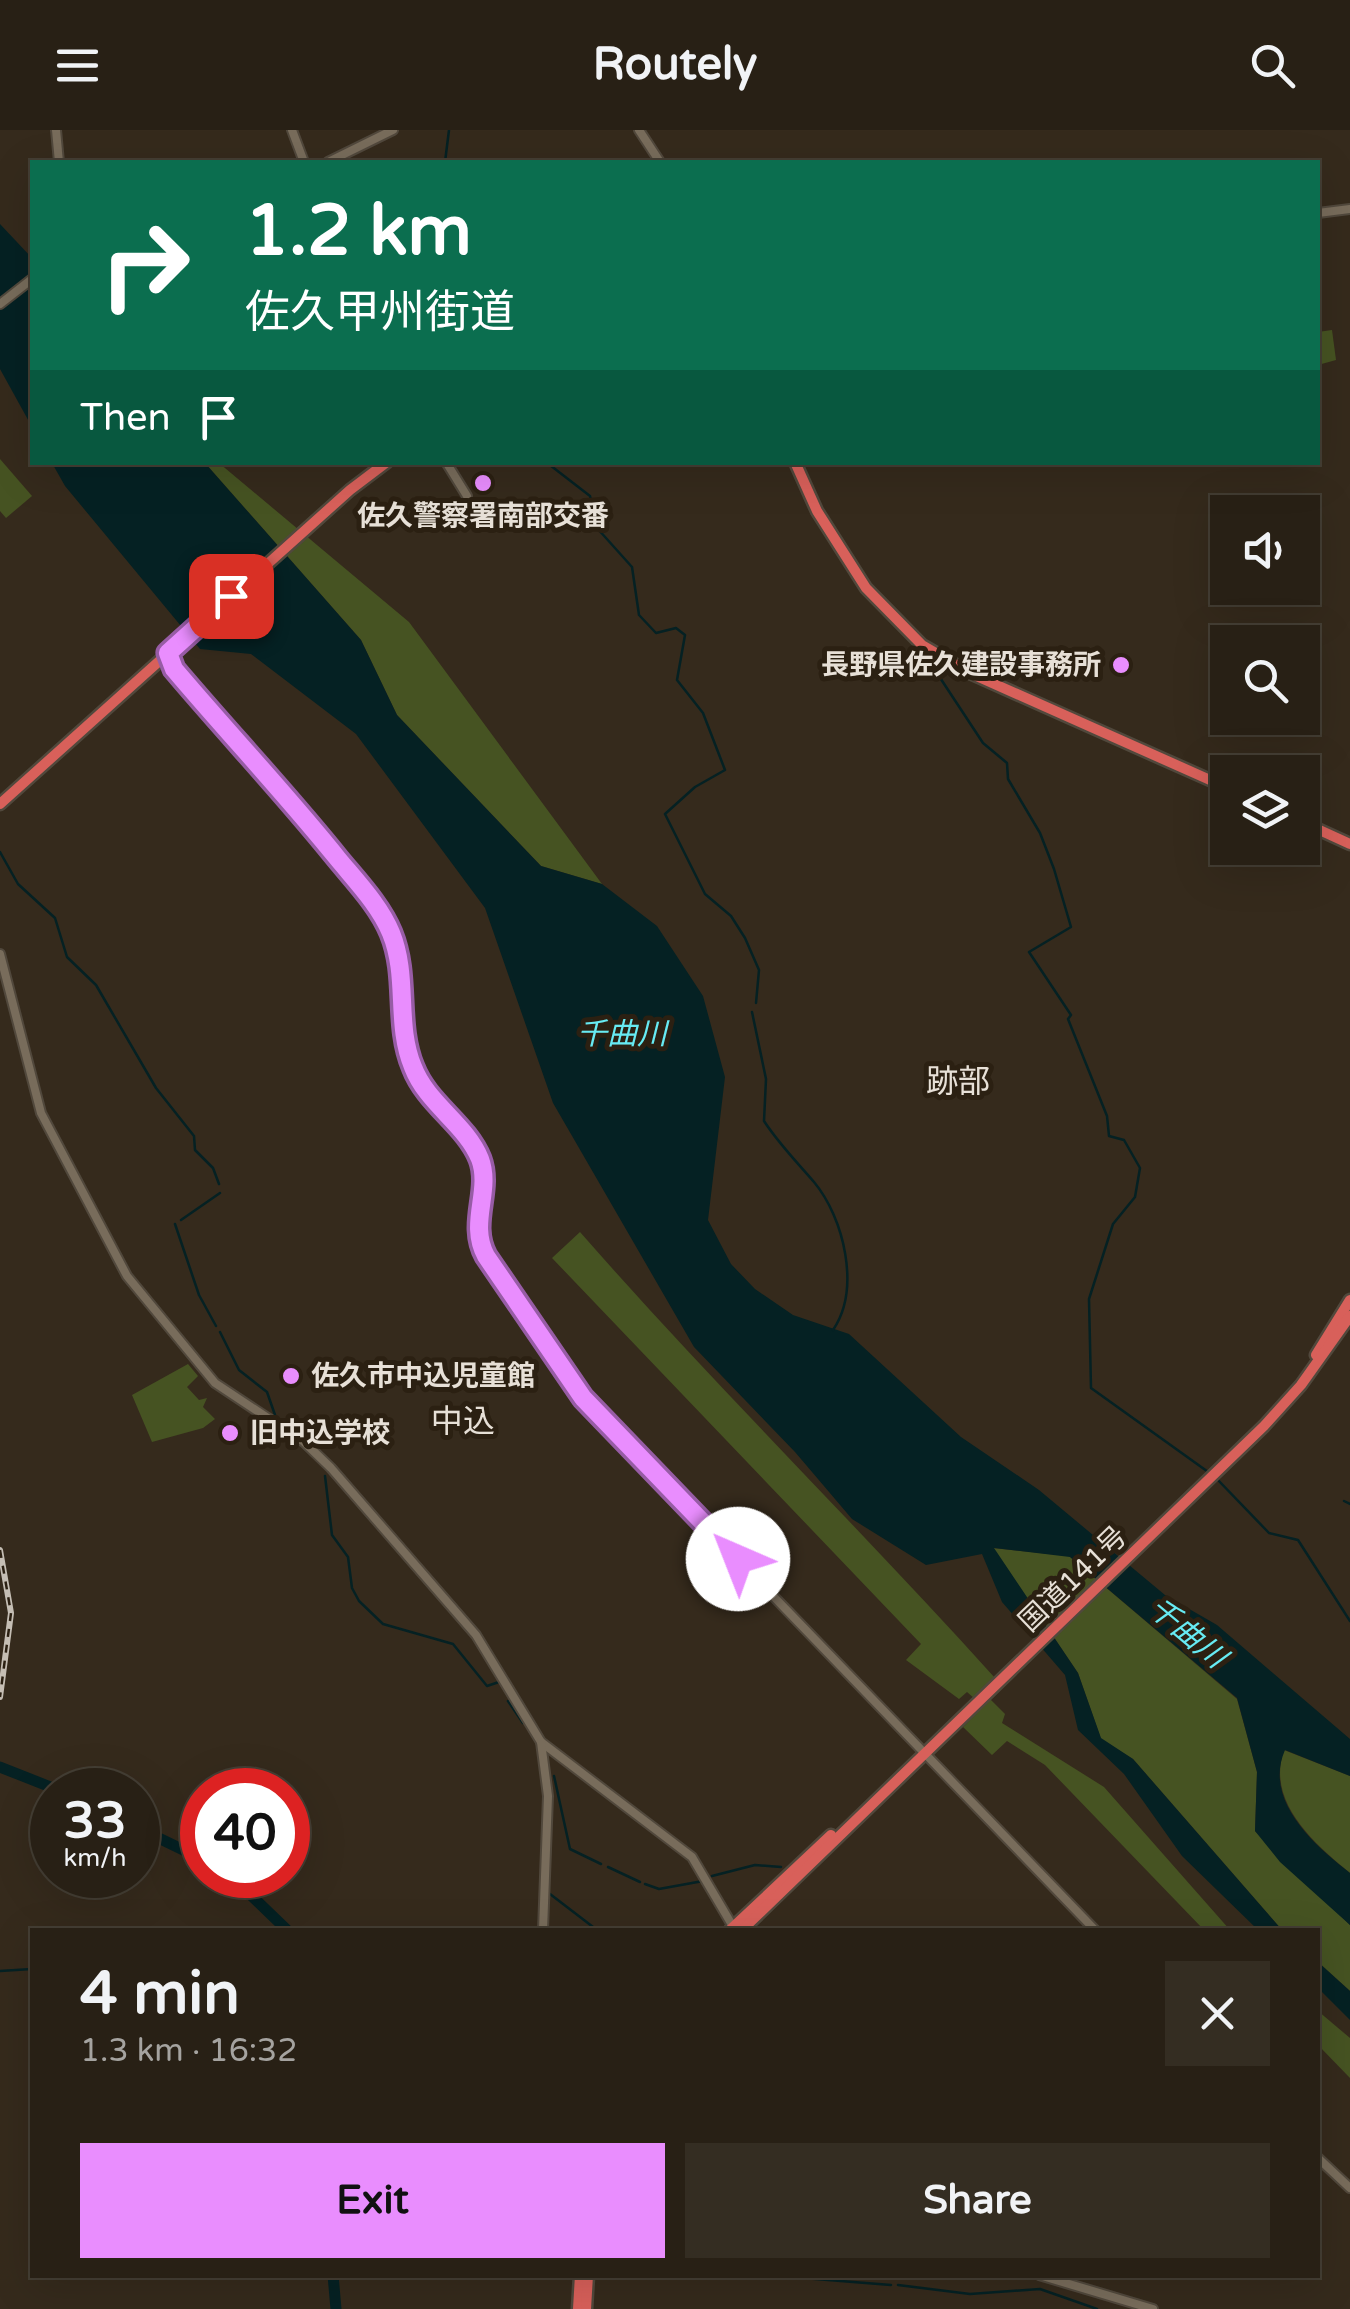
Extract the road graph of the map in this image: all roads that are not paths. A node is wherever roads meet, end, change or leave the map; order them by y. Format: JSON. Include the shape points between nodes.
{"nodes":[{"id":1,"x":56,"y":130,"type":"edge"},
{"id":2,"x":292,"y":130,"type":"edge"},
{"id":3,"x":393,"y":130,"type":"edge"},
{"id":4,"x":638,"y":130,"type":"edge"},
{"id":5,"x":58,"y":160,"type":"edge"},
{"id":6,"x":303,"y":160,"type":"edge"},
{"id":7,"x":332,"y":160,"type":"edge"},
{"id":8,"x":659,"y":160,"type":"edge"},
{"id":9,"x":1350,"y":209,"type":"edge"},
{"id":10,"x":1320,"y":213,"type":"edge"},
{"id":11,"x":30,"y":280,"type":"edge"},
{"id":12,"x":0,"y":304,"type":"edge"},
{"id":13,"x":383,"y":465,"type":"edge"},
{"id":14,"x":448,"y":465,"type":"edge"},
{"id":15,"x":796,"y":465,"type":"edge"},
{"id":16,"x":467,"y":496,"type":"dead end"},
{"id":17,"x":170,"y":651,"type":"junction"},
{"id":18,"x":1210,"y":780,"type":"edge"},
{"id":19,"x":0,"y":804,"type":"edge"},
{"id":20,"x":1320,"y":830,"type":"edge"},
{"id":21,"x":1348,"y":842,"type":"edge"},
{"id":22,"x":0,"y":954,"type":"edge"},
{"id":23,"x":1350,"y":1300,"type":"edge"},
{"id":24,"x":1350,"y":1316,"type":"edge"},
{"id":25,"x":1283,"y":1406,"type":"junction"},
{"id":26,"x":540,"y":1742,"type":"junction"},
{"id":27,"x":924,"y":1754,"type":"junction"},
{"id":28,"x":543,"y":1928,"type":"edge"},
{"id":29,"x":734,"y":1928,"type":"edge"},
{"id":30,"x":736,"y":1928,"type":"edge"},
{"id":31,"x":1093,"y":1928,"type":"edge"},
{"id":32,"x":1320,"y":2160,"type":"edge"},
{"id":33,"x":1350,"y":2188,"type":"edge"},
{"id":34,"x":580,"y":2278,"type":"edge"},
{"id":35,"x":587,"y":2278,"type":"edge"},
{"id":36,"x":1048,"y":2278,"type":"edge"},
{"id":37,"x":582,"y":2305,"type":"edge"},
{"id":38,"x":1153,"y":2309,"type":"edge"}],
"edges":[{"from":1,"to":5,"type":"street"},
{"from":2,"to":6,"type":"street"},
{"from":3,"to":7,"type":"street"},
{"from":4,"to":8,"type":"street"},
{"from":9,"to":10,"type":"street"},
{"from":11,"to":12,"type":"street"},
{"from":13,"to":17,"type":"highway"},
{"from":14,"to":16,"type":"street"},
{"from":15,"to":18,"type":"highway","via":[[816,511],[866,588],[922,645],[972,674]]},
{"from":17,"to":19,"type":"highway"},
{"from":17,"to":27,"type":"street","via":[[174,669],[263,766],[390,929],[402,968],[403,1028],[412,1066],[425,1092],[478,1155],[479,1241],[528,1318],[590,1406]]},
{"from":20,"to":21,"type":"highway"},
{"from":22,"to":26,"type":"street","via":[[44,1122],[134,1286],[215,1384],[304,1442],[330,1468],[476,1635]]},
{"from":23,"to":25,"type":"highway","name":"国道141号"},
{"from":24,"to":25,"type":"highway","name":"国道141号"},
{"from":25,"to":27,"type":"highway","name":"国道141号"},
{"from":26,"to":28,"type":"street","via":[[548,1789]]},
{"from":26,"to":29,"type":"street","via":[[692,1856]]},
{"from":27,"to":30,"type":"highway","name":"国道141号"},
{"from":27,"to":31,"type":"street"},
{"from":32,"to":33,"type":"street"},
{"from":34,"to":37,"type":"highway"},
{"from":35,"to":37,"type":"highway"},
{"from":36,"to":38,"type":"street"}]}
